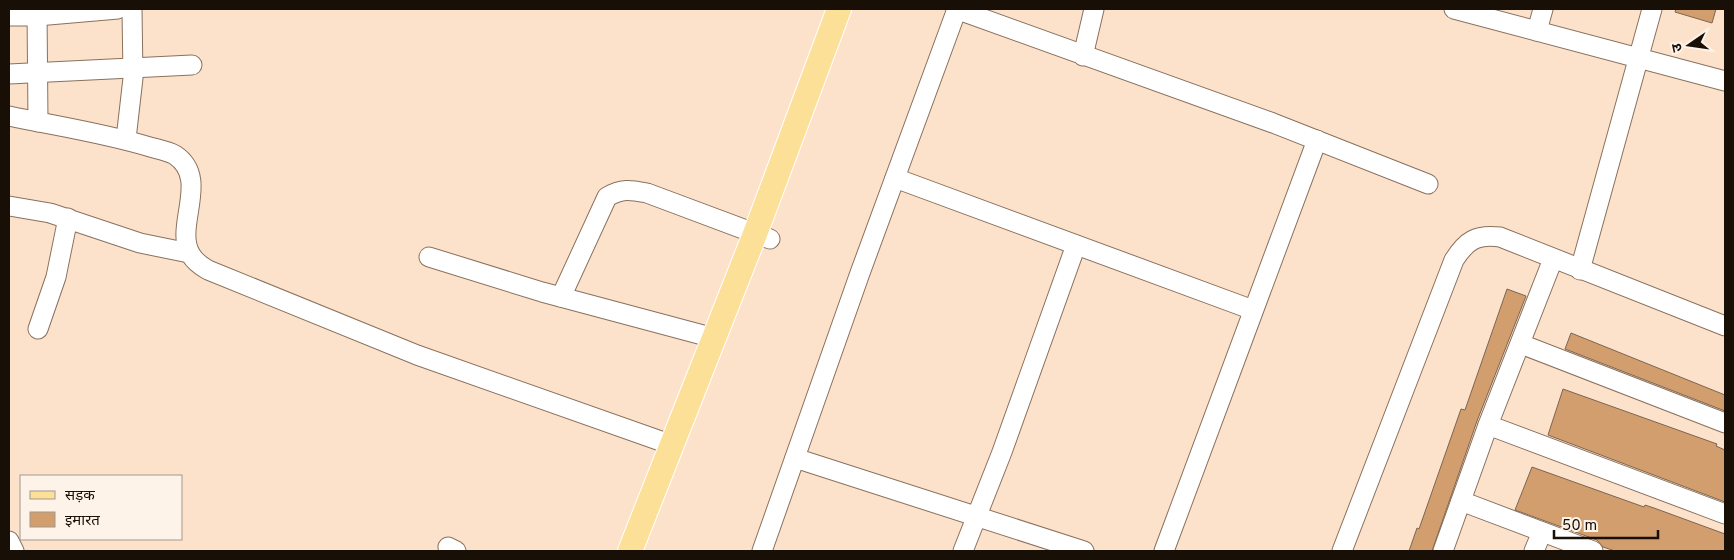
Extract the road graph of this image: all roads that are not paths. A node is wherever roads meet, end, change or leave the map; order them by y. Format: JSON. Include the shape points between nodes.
{"nodes":[{"id":1,"x":118,"y":9,"type":"edge"},
{"id":2,"x":132,"y":9,"type":"edge"},
{"id":3,"x":840,"y":9,"type":"edge"},
{"id":4,"x":856,"y":9,"type":"edge"},
{"id":5,"x":957,"y":9,"type":"edge"},
{"id":6,"x":1094,"y":9,"type":"edge"},
{"id":7,"x":1454,"y":9,"type":"edge"},
{"id":8,"x":1543,"y":9,"type":"edge"},
{"id":9,"x":1652,"y":9,"type":"edge"},
{"id":10,"x":1473,"y":11,"type":"edge"},
{"id":11,"x":37,"y":12,"type":"edge"},
{"id":12,"x":9,"y":16,"type":"edge"},
{"id":13,"x":1537,"y":32,"type":"junction"},
{"id":14,"x":1083,"y":56,"type":"junction"},
{"id":15,"x":1639,"y":58,"type":"junction"},
{"id":16,"x":192,"y":66,"type":"dead end"},
{"id":17,"x":134,"y":68,"type":"junction"},
{"id":18,"x":38,"y":72,"type":"junction"},
{"id":19,"x":9,"y":74,"type":"edge"},
{"id":20,"x":1725,"y":81,"type":"edge"},
{"id":21,"x":9,"y":116,"type":"edge"},
{"id":22,"x":38,"y":122,"type":"junction"},
{"id":23,"x":126,"y":139,"type":"junction"},
{"id":24,"x":1317,"y":140,"type":"junction"},
{"id":25,"x":895,"y":178,"type":"junction"},
{"id":26,"x":1428,"y":184,"type":"dead end"},
{"id":27,"x":9,"y":206,"type":"edge"},
{"id":28,"x":68,"y":218,"type":"junction"},
{"id":29,"x":762,"y":237,"type":"junction"},
{"id":30,"x":1076,"y":244,"type":"junction"},
{"id":31,"x":189,"y":254,"type":"junction"},
{"id":32,"x":429,"y":257,"type":"dead end"},
{"id":33,"x":1553,"y":259,"type":"junction"},
{"id":34,"x":1580,"y":270,"type":"junction"},
{"id":35,"x":561,"y":297,"type":"junction"},
{"id":36,"x":1254,"y":310,"type":"junction"},
{"id":37,"x":1725,"y":326,"type":"edge"},
{"id":38,"x":38,"y":329,"type":"dead end"},
{"id":39,"x":714,"y":338,"type":"junction"},
{"id":40,"x":1521,"y":344,"type":"junction"},
{"id":41,"x":1725,"y":423,"type":"edge"},
{"id":42,"x":1488,"y":425,"type":"junction"},
{"id":43,"x":672,"y":445,"type":"junction"},
{"id":44,"x":795,"y":458,"type":"junction"},
{"id":45,"x":1462,"y":501,"type":"junction"},
{"id":46,"x":1725,"y":514,"type":"edge"},
{"id":47,"x":976,"y":516,"type":"junction"},
{"id":48,"x":1542,"y":532,"type":"junction"},
{"id":49,"x":9,"y":541,"type":"edge"},
{"id":50,"x":637,"y":550,"type":"edge"},
{"id":51,"x":14,"y":551,"type":"edge"},
{"id":52,"x":762,"y":551,"type":"edge"},
{"id":53,"x":963,"y":551,"type":"edge"},
{"id":54,"x":1084,"y":551,"type":"edge"},
{"id":55,"x":1164,"y":551,"type":"edge"},
{"id":56,"x":1342,"y":551,"type":"edge"},
{"id":57,"x":1442,"y":551,"type":"edge"},
{"id":58,"x":1534,"y":551,"type":"edge"},
{"id":59,"x":1594,"y":551,"type":"edge"}],
"edges":[{"from":1,"to":11,"type":"street"},
{"from":2,"to":17,"type":"street"},
{"from":3,"to":29,"type":"main road"},
{"from":4,"to":29,"type":"main road"},
{"from":5,"to":14,"type":"street"},
{"from":5,"to":25,"type":"street"},
{"from":6,"to":14,"type":"street"},
{"from":7,"to":10,"type":"street"},
{"from":8,"to":13,"type":"street"},
{"from":9,"to":15,"type":"street"},
{"from":10,"to":13,"type":"street"},
{"from":11,"to":12,"type":"street"},
{"from":11,"to":18,"type":"street"},
{"from":13,"to":15,"type":"street"},
{"from":14,"to":24,"type":"street"},
{"from":15,"to":20,"type":"street"},
{"from":15,"to":34,"type":"street"},
{"from":16,"to":17,"type":"street"},
{"from":17,"to":18,"type":"street"},
{"from":17,"to":23,"type":"street"},
{"from":18,"to":19,"type":"street"},
{"from":18,"to":22,"type":"street"},
{"from":21,"to":22,"type":"street"},
{"from":22,"to":23,"type":"street"},
{"from":23,"to":31,"type":"street","via":[[174,154],[190,174]]},
{"from":24,"to":26,"type":"street"},
{"from":24,"to":36,"type":"street"},
{"from":25,"to":30,"type":"street"},
{"from":25,"to":44,"type":"street"},
{"from":27,"to":28,"type":"street"},
{"from":28,"to":31,"type":"street","via":[[140,243]]},
{"from":28,"to":38,"type":"street","via":[[56,276]]},
{"from":29,"to":35,"type":"street","via":[[647,193],[618,190],[607,197]]},
{"from":29,"to":39,"type":"main road"},
{"from":29,"to":50,"type":"main road"},
{"from":30,"to":36,"type":"street"},
{"from":30,"to":47,"type":"street"},
{"from":31,"to":43,"type":"street","via":[[208,270],[417,355]]},
{"from":32,"to":35,"type":"street"},
{"from":33,"to":34,"type":"street"},
{"from":33,"to":40,"type":"street"},
{"from":33,"to":56,"type":"street","via":[[1500,237],[1486,235],[1473,238],[1462,246]]},
{"from":34,"to":37,"type":"street"},
{"from":35,"to":39,"type":"street"},
{"from":36,"to":55,"type":"street"},
{"from":39,"to":43,"type":"main road"},
{"from":40,"to":41,"type":"street"},
{"from":40,"to":42,"type":"street"},
{"from":42,"to":45,"type":"street"},
{"from":42,"to":46,"type":"street"},
{"from":43,"to":50,"type":"main road"},
{"from":44,"to":47,"type":"street"},
{"from":44,"to":52,"type":"street"},
{"from":45,"to":48,"type":"street"},
{"from":45,"to":57,"type":"street"},
{"from":47,"to":53,"type":"street"},
{"from":47,"to":54,"type":"street"},
{"from":48,"to":58,"type":"street"},
{"from":48,"to":59,"type":"street"},
{"from":49,"to":51,"type":"street"}]}
